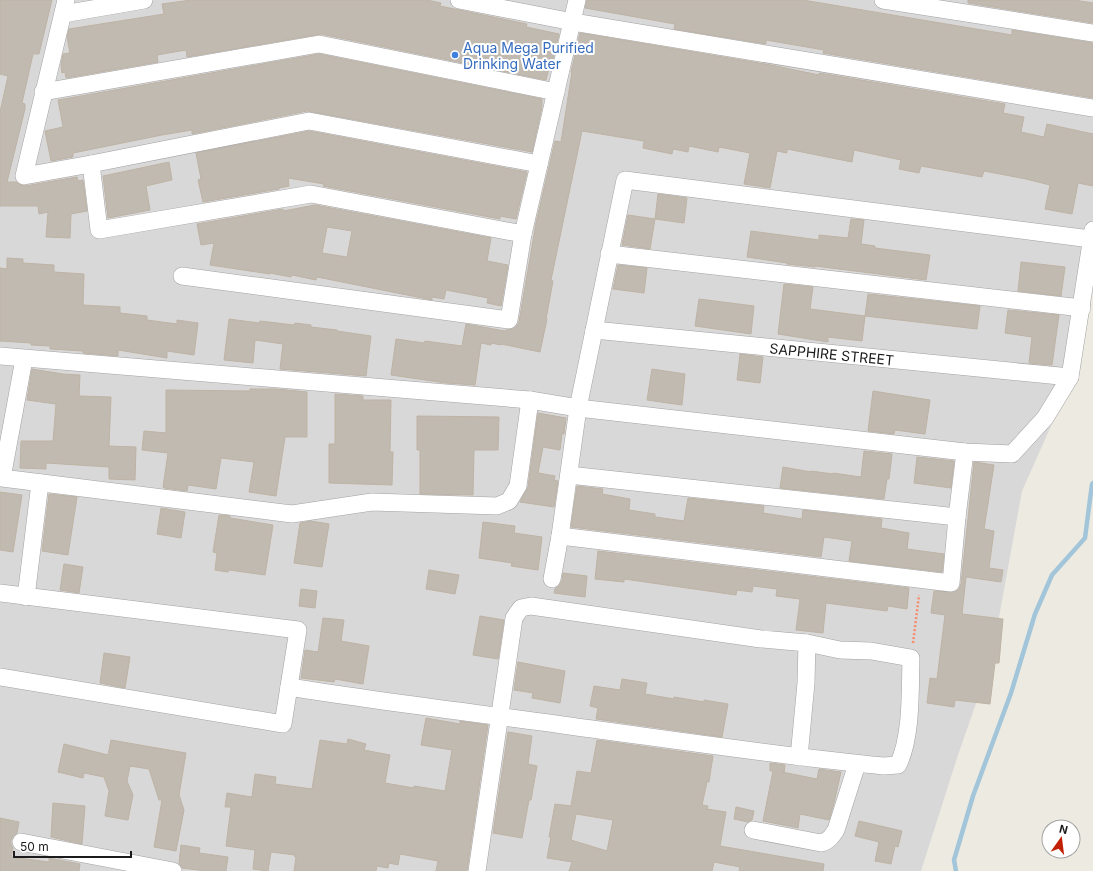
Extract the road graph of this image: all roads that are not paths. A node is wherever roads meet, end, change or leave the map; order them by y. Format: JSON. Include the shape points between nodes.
{"nodes":[{"id":1,"x":144,"y":0,"type":"edge"},
{"id":2,"x":459,"y":0,"type":"edge"},
{"id":3,"x":577,"y":0,"type":"edge"},
{"id":4,"x":883,"y":0,"type":"edge"},
{"id":5,"x":64,"y":7,"type":"edge"},
{"id":6,"x":573,"y":22,"type":"junction"},
{"id":7,"x":1093,"y":33,"type":"edge"},
{"id":8,"x":44,"y":92,"type":"junction"},
{"id":9,"x":556,"y":92,"type":"junction"},
{"id":10,"x":1093,"y":108,"type":"edge"},
{"id":11,"x":92,"y":164,"type":"junction"},
{"id":12,"x":539,"y":164,"type":"junction"},
{"id":13,"x":524,"y":234,"type":"junction"},
{"id":14,"x":1092,"y":234,"type":"edge"},
{"id":15,"x":609,"y":254,"type":"junction"},
{"id":16,"x":182,"y":276,"type":"dead end"},
{"id":17,"x":1082,"y":308,"type":"junction"},
{"id":18,"x":594,"y":330,"type":"junction"},
{"id":19,"x":0,"y":356,"type":"edge"},
{"id":20,"x":24,"y":359,"type":"junction"},
{"id":21,"x":1070,"y":377,"type":"junction"},
{"id":22,"x":530,"y":400,"type":"junction"},
{"id":23,"x":578,"y":408,"type":"junction"},
{"id":24,"x":965,"y":452,"type":"junction"},
{"id":25,"x":569,"y":476,"type":"junction"},
{"id":26,"x":40,"y":483,"type":"junction"},
{"id":27,"x":957,"y":517,"type":"junction"},
{"id":28,"x":560,"y":536,"type":"junction"},
{"id":29,"x":552,"y":579,"type":"dead end"},
{"id":30,"x":0,"y":594,"type":"edge"},
{"id":31,"x":26,"y":597,"type":"junction"},
{"id":32,"x":807,"y":643,"type":"junction"},
{"id":33,"x":0,"y":677,"type":"edge"},
{"id":34,"x":289,"y":687,"type":"junction"},
{"id":35,"x":500,"y":716,"type":"junction"},
{"id":36,"x":799,"y":757,"type":"junction"},
{"id":37,"x":856,"y":764,"type":"junction"},
{"id":38,"x":753,"y":830,"type":"dead end"},
{"id":39,"x":21,"y":842,"type":"dead end"},
{"id":40,"x":173,"y":871,"type":"edge"},
{"id":41,"x":477,"y":871,"type":"edge"}],
"edges":[{"from":1,"to":5,"type":"street"},
{"from":2,"to":6,"type":"street"},
{"from":3,"to":6,"type":"street"},
{"from":4,"to":7,"type":"street"},
{"from":5,"to":8,"type":"street"},
{"from":6,"to":9,"type":"street"},
{"from":6,"to":10,"type":"street"},
{"from":8,"to":9,"type":"street","via":[[319,44]]},
{"from":8,"to":11,"type":"street","via":[[24,176]]},
{"from":9,"to":12,"type":"street"},
{"from":11,"to":12,"type":"street","via":[[308,121]]},
{"from":11,"to":13,"type":"street","via":[[99,230],[311,194]]},
{"from":12,"to":13,"type":"street"},
{"from":13,"to":16,"type":"street","via":[[509,320]]},
{"from":14,"to":15,"type":"street","via":[[625,180]]},
{"from":14,"to":17,"type":"street"},
{"from":15,"to":17,"type":"street"},
{"from":15,"to":18,"type":"street"},
{"from":17,"to":21,"type":"street"},
{"from":18,"to":21,"type":"street","name":"SAPPHIRE STREET"},
{"from":18,"to":23,"type":"street"},
{"from":19,"to":20,"type":"street"},
{"from":20,"to":22,"type":"street"},
{"from":20,"to":26,"type":"street","via":[[2,478]]},
{"from":21,"to":24,"type":"street","via":[[1045,418],[1012,454]]},
{"from":22,"to":23,"type":"street"},
{"from":22,"to":26,"type":"street","via":[[518,486],[510,501],[497,506],[372,502],[292,514]]},
{"from":23,"to":24,"type":"street"},
{"from":23,"to":25,"type":"street"},
{"from":24,"to":27,"type":"street"},
{"from":25,"to":27,"type":"street"},
{"from":25,"to":28,"type":"street"},
{"from":26,"to":31,"type":"street"},
{"from":27,"to":28,"type":"street","via":[[951,583]]},
{"from":28,"to":29,"type":"street"},
{"from":30,"to":31,"type":"street"},
{"from":31,"to":34,"type":"street","via":[[298,630]]},
{"from":32,"to":35,"type":"street","via":[[761,639],[531,606],[521,608],[514,618]]},
{"from":32,"to":36,"type":"street"},
{"from":32,"to":37,"type":"street","via":[[840,650],[871,651],[911,658],[905,742],[898,765]]},
{"from":33,"to":34,"type":"street","via":[[283,724]]},
{"from":34,"to":35,"type":"street"},
{"from":35,"to":36,"type":"street"},
{"from":35,"to":41,"type":"street"},
{"from":36,"to":37,"type":"street"},
{"from":37,"to":38,"type":"street","via":[[836,830],[826,841],[821,843]]},
{"from":39,"to":40,"type":"street"}]}
